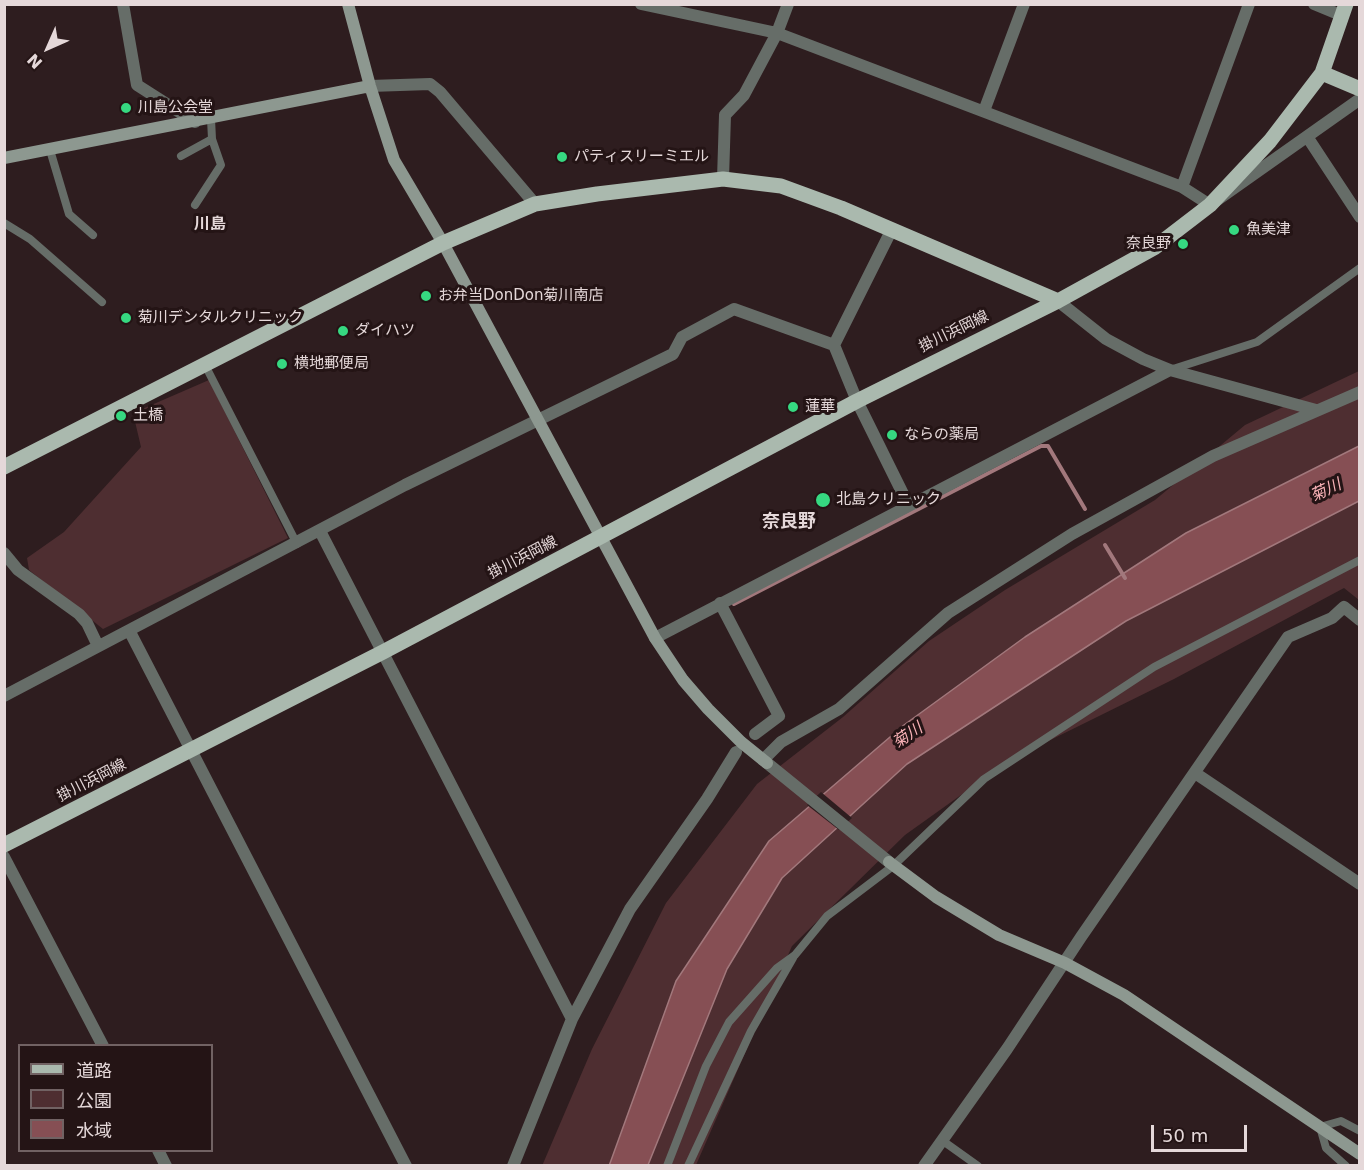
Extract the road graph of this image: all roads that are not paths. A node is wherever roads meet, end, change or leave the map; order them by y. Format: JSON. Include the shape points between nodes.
{"nodes":[{"id":1,"x":123,"y":4,"type":"edge"},
{"id":2,"x":348,"y":4,"type":"edge"},
{"id":3,"x":640,"y":4,"type":"edge"},
{"id":4,"x":788,"y":4,"type":"edge"},
{"id":5,"x":1024,"y":4,"type":"edge"},
{"id":6,"x":1249,"y":4,"type":"edge"},
{"id":7,"x":1314,"y":4,"type":"edge"},
{"id":8,"x":1345,"y":10,"type":"edge"},
{"id":9,"x":777,"y":33,"type":"junction"},
{"id":10,"x":1322,"y":73,"type":"junction"},
{"id":11,"x":370,"y":86,"type":"junction"},
{"id":12,"x":1359,"y":89,"type":"edge"},
{"id":13,"x":1359,"y":99,"type":"edge"},
{"id":14,"x":984,"y":111,"type":"junction"},
{"id":15,"x":211,"y":119,"type":"junction"},
{"id":16,"x":195,"y":122,"type":"junction"},
{"id":17,"x":1308,"y":138,"type":"junction"},
{"id":18,"x":212,"y":139,"type":"junction"},
{"id":19,"x":50,"y":150,"type":"junction"},
{"id":20,"x":181,"y":156,"type":"dead end"},
{"id":21,"x":4,"y":158,"type":"edge"},
{"id":22,"x":723,"y":179,"type":"junction"},
{"id":23,"x":1182,"y":187,"type":"junction"},
{"id":24,"x":535,"y":204,"type":"junction"},
{"id":25,"x":195,"y":205,"type":"dead end"},
{"id":26,"x":1210,"y":205,"type":"junction"},
{"id":27,"x":1359,"y":217,"type":"edge"},
{"id":28,"x":4,"y":223,"type":"edge"},
{"id":29,"x":891,"y":231,"type":"junction"},
{"id":30,"x":93,"y":235,"type":"dead end"},
{"id":31,"x":443,"y":243,"type":"junction"},
{"id":32,"x":1359,"y":268,"type":"edge"},
{"id":33,"x":1058,"y":301,"type":"junction"},
{"id":34,"x":102,"y":302,"type":"dead end"},
{"id":35,"x":834,"y":345,"type":"junction"},
{"id":36,"x":205,"y":365,"type":"junction"},
{"id":37,"x":1170,"y":370,"type":"junction"},
{"id":38,"x":1359,"y":392,"type":"edge"},
{"id":39,"x":857,"y":401,"type":"junction"},
{"id":40,"x":1316,"y":410,"type":"junction"},
{"id":41,"x":537,"y":418,"type":"junction"},
{"id":42,"x":4,"y":467,"type":"edge"},
{"id":43,"x":908,"y":504,"type":"junction"},
{"id":44,"x":321,"y":531,"type":"junction"},
{"id":45,"x":601,"y":538,"type":"junction"},
{"id":46,"x":297,"y":544,"type":"junction"},
{"id":47,"x":4,"y":553,"type":"edge"},
{"id":48,"x":1359,"y":560,"type":"edge"},
{"id":49,"x":720,"y":603,"type":"junction"},
{"id":50,"x":1359,"y":620,"type":"edge"},
{"id":51,"x":130,"y":632,"type":"junction"},
{"id":52,"x":655,"y":638,"type":"junction"},
{"id":53,"x":98,"y":646,"type":"junction"},
{"id":54,"x":383,"y":652,"type":"junction"},
{"id":55,"x":4,"y":696,"type":"edge"},
{"id":56,"x":755,"y":734,"type":"dead end"},
{"id":57,"x":193,"y":750,"type":"junction"},
{"id":58,"x":736,"y":752,"type":"dead end"},
{"id":59,"x":765,"y":761,"type":"junction"},
{"id":60,"x":1195,"y":773,"type":"junction"},
{"id":61,"x":4,"y":845,"type":"edge"},
{"id":62,"x":4,"y":857,"type":"edge"},
{"id":63,"x":891,"y":864,"type":"junction"},
{"id":64,"x":1359,"y":884,"type":"edge"},
{"id":65,"x":795,"y":955,"type":"junction"},
{"id":66,"x":1065,"y":963,"type":"junction"},
{"id":67,"x":572,"y":1019,"type":"junction"},
{"id":68,"x":102,"y":1044,"type":"edge"},
{"id":69,"x":1320,"y":1127,"type":"junction"},
{"id":70,"x":1359,"y":1131,"type":"edge"},
{"id":71,"x":943,"y":1141,"type":"junction"},
{"id":72,"x":159,"y":1152,"type":"edge"},
{"id":73,"x":1359,"y":1154,"type":"edge"},
{"id":74,"x":166,"y":1166,"type":"edge"},
{"id":75,"x":406,"y":1166,"type":"edge"},
{"id":76,"x":513,"y":1166,"type":"edge"},
{"id":77,"x":667,"y":1166,"type":"edge"},
{"id":78,"x":688,"y":1166,"type":"edge"},
{"id":79,"x":924,"y":1166,"type":"edge"},
{"id":80,"x":978,"y":1166,"type":"edge"},
{"id":81,"x":1346,"y":1166,"type":"edge"}],
"edges":[{"from":1,"to":16,"type":"street","via":[[137,85]]},
{"from":2,"to":11,"type":"street"},
{"from":3,"to":9,"type":"street"},
{"from":4,"to":9,"type":"street"},
{"from":5,"to":14,"type":"street"},
{"from":6,"to":23,"type":"street"},
{"from":7,"to":8,"type":"street"},
{"from":8,"to":10,"type":"main road","name":"掛川浜岡線"},
{"from":9,"to":14,"type":"street"},
{"from":9,"to":22,"type":"street","via":[[744,95],[725,115]]},
{"from":10,"to":12,"type":"main road"},
{"from":10,"to":26,"type":"main road","name":"掛川浜岡線","via":[[1270,141]]},
{"from":11,"to":15,"type":"street"},
{"from":11,"to":24,"type":"street","via":[[429,84],[441,92]]},
{"from":11,"to":31,"type":"street","via":[[394,160]]},
{"from":13,"to":17,"type":"street"},
{"from":14,"to":23,"type":"street"},
{"from":15,"to":16,"type":"street"},
{"from":15,"to":18,"type":"lane"},
{"from":16,"to":19,"type":"street"},
{"from":17,"to":26,"type":"street"},
{"from":17,"to":27,"type":"street"},
{"from":18,"to":20,"type":"lane"},
{"from":18,"to":25,"type":"lane","via":[[221,165]]},
{"from":19,"to":21,"type":"street"},
{"from":19,"to":30,"type":"lane","via":[[69,214]]},
{"from":22,"to":24,"type":"main road"},
{"from":22,"to":29,"type":"main road","via":[[781,186]]},
{"from":23,"to":26,"type":"street"},
{"from":24,"to":31,"type":"main road"},
{"from":26,"to":33,"type":"main road","name":"掛川浜岡線","via":[[1154,248]]},
{"from":28,"to":34,"type":"lane","via":[[30,239]]},
{"from":29,"to":33,"type":"main road"},
{"from":29,"to":35,"type":"street"},
{"from":31,"to":36,"type":"main road"},
{"from":31,"to":41,"type":"street"},
{"from":32,"to":37,"type":"lane","via":[[1257,342]]},
{"from":33,"to":37,"type":"street","via":[[1106,339]]},
{"from":33,"to":39,"type":"main road","name":"掛川浜岡線"},
{"from":35,"to":39,"type":"street"},
{"from":35,"to":41,"type":"street","via":[[734,309],[682,337],[673,354]]},
{"from":36,"to":42,"type":"main road"},
{"from":36,"to":46,"type":"lane"},
{"from":37,"to":40,"type":"street"},
{"from":37,"to":43,"type":"street"},
{"from":38,"to":40,"type":"street"},
{"from":39,"to":43,"type":"street"},
{"from":39,"to":45,"type":"main road","name":"掛川浜岡線"},
{"from":40,"to":59,"type":"street","via":[[1214,456],[1062,540],[948,613],[839,709],[781,742]]},
{"from":41,"to":44,"type":"street"},
{"from":41,"to":45,"type":"street"},
{"from":43,"to":49,"type":"street"},
{"from":44,"to":46,"type":"street"},
{"from":44,"to":54,"type":"street"},
{"from":45,"to":52,"type":"street"},
{"from":45,"to":54,"type":"main road","name":"掛川浜岡線"},
{"from":46,"to":51,"type":"street"},
{"from":47,"to":53,"type":"street","via":[[18,570],[79,614]]},
{"from":48,"to":63,"type":"lane","via":[[1134,680],[984,779]]},
{"from":49,"to":52,"type":"street"},
{"from":49,"to":56,"type":"street","via":[[779,716]]},
{"from":50,"to":60,"type":"street","via":[[1344,607],[1332,618],[1288,637]]},
{"from":51,"to":53,"type":"street"},
{"from":51,"to":57,"type":"street"},
{"from":52,"to":59,"type":"street","via":[[708,709]]},
{"from":53,"to":55,"type":"street"},
{"from":54,"to":57,"type":"main road","name":"掛川浜岡線"},
{"from":54,"to":67,"type":"street"},
{"from":57,"to":61,"type":"main road","name":"掛川浜岡線"},
{"from":57,"to":75,"type":"street"},
{"from":58,"to":67,"type":"street","via":[[630,909]]},
{"from":59,"to":63,"type":"street"},
{"from":60,"to":64,"type":"street"},
{"from":60,"to":66,"type":"street"},
{"from":62,"to":68,"type":"street"},
{"from":63,"to":65,"type":"lane","via":[[828,916]]},
{"from":63,"to":66,"type":"street","via":[[999,935]]},
{"from":65,"to":77,"type":"lane","via":[[777,968],[729,1022],[706,1066]]},
{"from":65,"to":78,"type":"lane","via":[[751,1031]]},
{"from":66,"to":69,"type":"street","via":[[1151,1012]]},
{"from":66,"to":71,"type":"street"},
{"from":67,"to":76,"type":"street"},
{"from":69,"to":70,"type":"lane","via":[[1341,1121]]},
{"from":69,"to":73,"type":"street"},
{"from":69,"to":81,"type":"lane","via":[[1326,1148]]},
{"from":71,"to":79,"type":"street"},
{"from":71,"to":80,"type":"lane"},
{"from":72,"to":74,"type":"street"}]}
